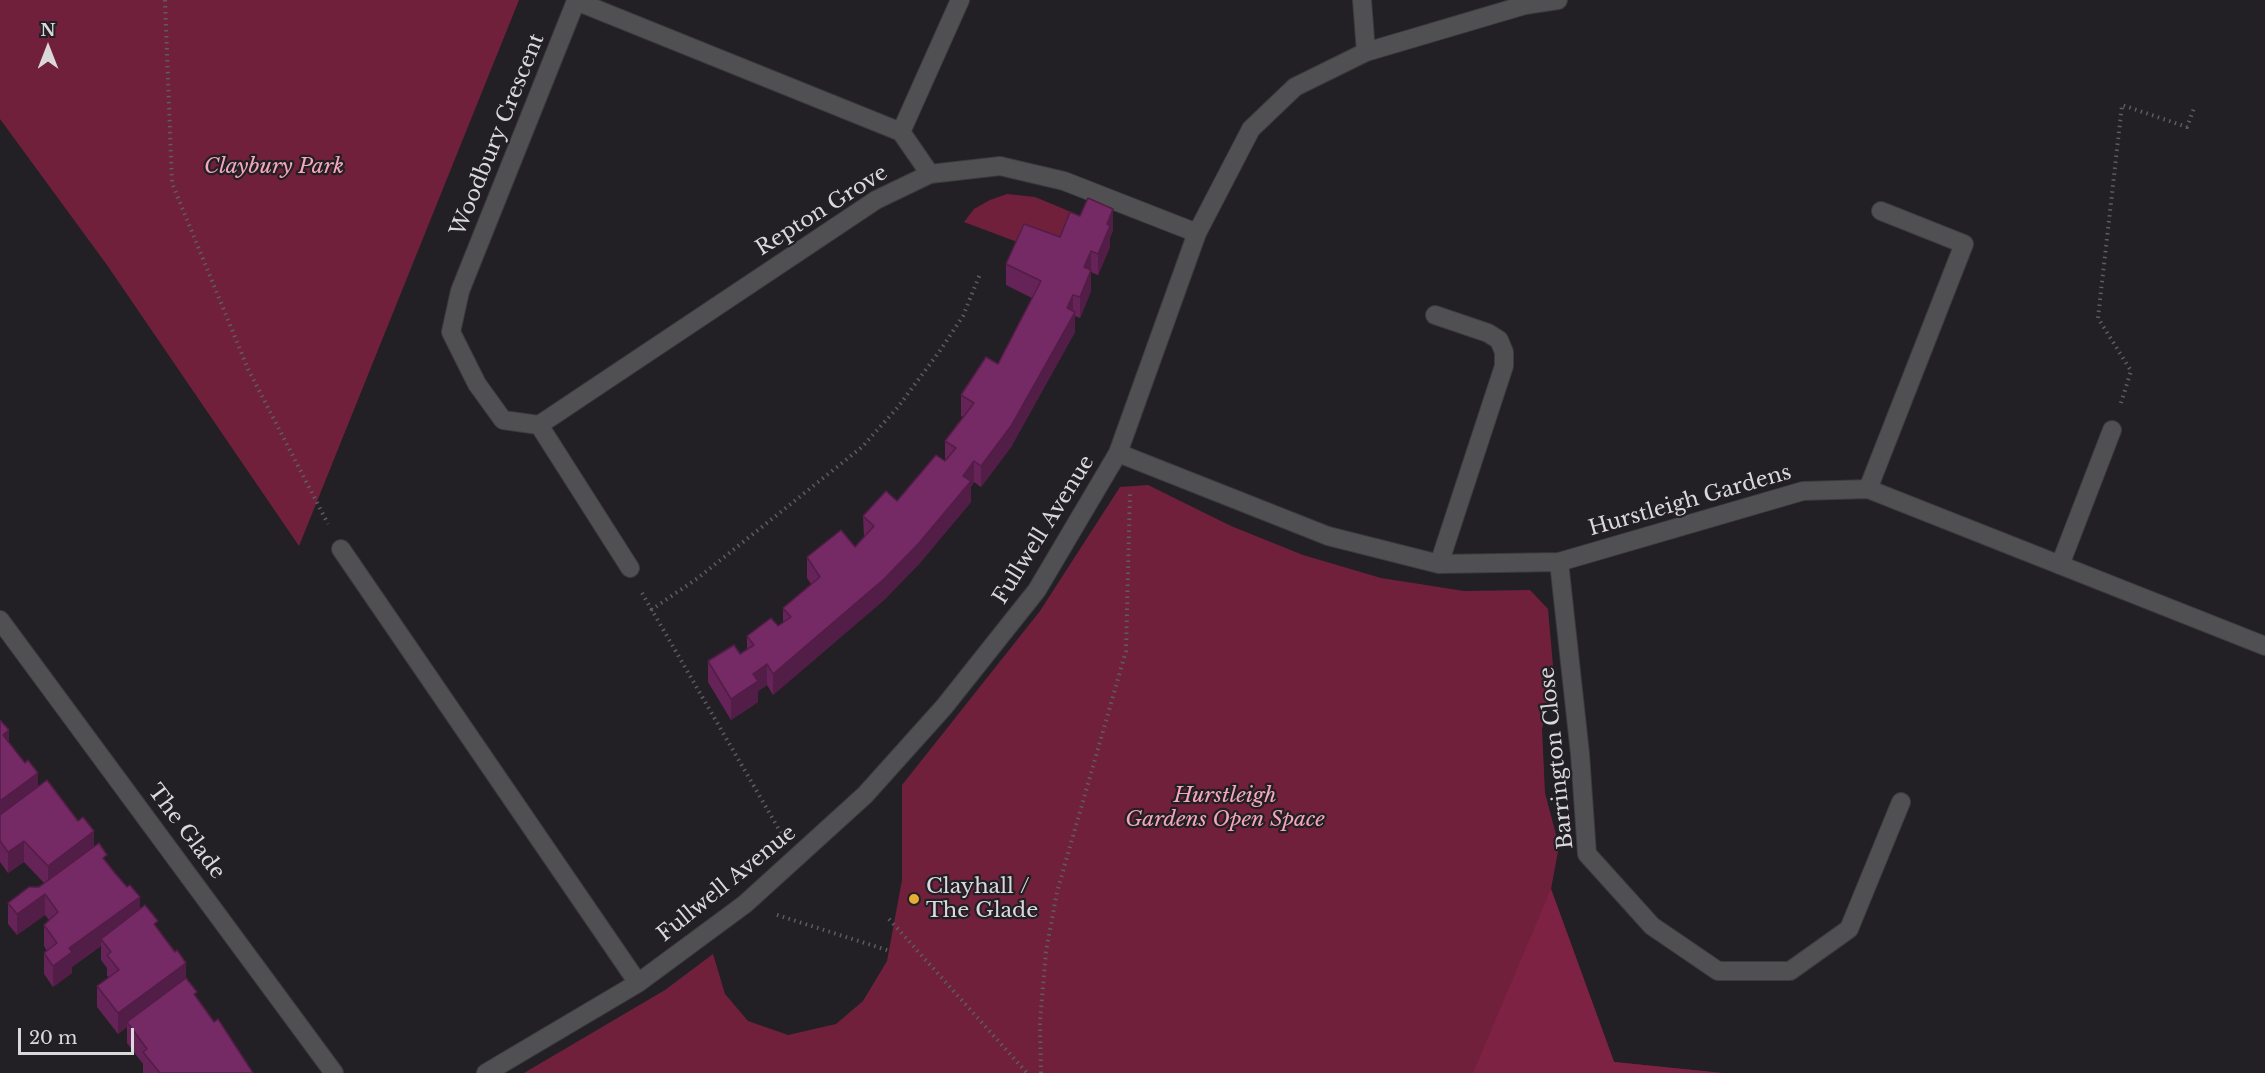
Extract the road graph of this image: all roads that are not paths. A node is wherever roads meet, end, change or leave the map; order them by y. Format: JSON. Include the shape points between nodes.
{"nodes":[{"id":1,"x":576,"y":0,"type":"edge"},
{"id":2,"x":960,"y":0,"type":"edge"},
{"id":3,"x":1362,"y":0,"type":"edge"},
{"id":4,"x":1558,"y":0,"type":"edge"},
{"id":5,"x":1366,"y":52,"type":"junction"},
{"id":6,"x":901,"y":132,"type":"junction"},
{"id":7,"x":930,"y":174,"type":"junction"},
{"id":8,"x":1881,"y":211,"type":"dead end"},
{"id":9,"x":1197,"y":233,"type":"junction"},
{"id":10,"x":1435,"y":315,"type":"dead end"},
{"id":11,"x":539,"y":425,"type":"junction"},
{"id":12,"x":2112,"y":430,"type":"road end"},
{"id":13,"x":1118,"y":453,"type":"junction"},
{"id":14,"x":1868,"y":489,"type":"junction"},
{"id":15,"x":341,"y":549,"type":"road end"},
{"id":16,"x":1559,"y":562,"type":"junction"},
{"id":17,"x":1439,"y":564,"type":"junction"},
{"id":18,"x":2060,"y":566,"type":"junction"},
{"id":19,"x":630,"y":568,"type":"road end"},
{"id":20,"x":0,"y":620,"type":"edge"},
{"id":21,"x":2265,"y":646,"type":"edge"},
{"id":22,"x":1901,"y":802,"type":"dead end"},
{"id":23,"x":638,"y":983,"type":"junction"},
{"id":24,"x":334,"y":1073,"type":"edge"},
{"id":25,"x":486,"y":1073,"type":"edge"}],
"edges":[{"from":1,"to":6,"type":"street","name":"Woodbury Crescent"},
{"from":1,"to":11,"type":"street","name":"Woodbury Crescent","via":[[460,291],[451,332],[477,384],[503,420]]},
{"from":2,"to":6,"type":"street"},
{"from":3,"to":5,"type":"street"},
{"from":4,"to":5,"type":"street","name":"Fullwell Avenue","via":[[1525,5]]},
{"from":5,"to":9,"type":"street","name":"Fullwell Avenue","via":[[1295,87],[1251,129]]},
{"from":6,"to":7,"type":"street"},
{"from":7,"to":9,"type":"street","name":"Repton Grove","via":[[1000,166],[1064,182]]},
{"from":7,"to":11,"type":"street","name":"Repton Grove","via":[[876,200]]},
{"from":8,"to":14,"type":"street","via":[[1964,244]]},
{"from":9,"to":13,"type":"street","name":"Fullwell Avenue"},
{"from":10,"to":17,"type":"street","via":[[1488,333],[1499,340],[1504,352],[1504,366]]},
{"from":11,"to":19,"type":"street"},
{"from":12,"to":18,"type":"street"},
{"from":13,"to":17,"type":"street","name":"Hurstleigh Gardens","via":[[1328,536]]},
{"from":13,"to":23,"type":"street","name":"Fullwell Avenue","via":[[1038,590],[944,707],[866,795],[745,904]]},
{"from":14,"to":16,"type":"street","name":"Hurstleigh Gardens","via":[[1803,491]]},
{"from":14,"to":18,"type":"street","name":"Hurstleigh Gardens"},
{"from":15,"to":23,"type":"street"},
{"from":16,"to":17,"type":"street","name":"Hurstleigh Gardens"},
{"from":16,"to":22,"type":"street","name":"Barrington Close","via":[[1587,854],[1652,926],[1718,971],[1790,971],[1849,929]]},
{"from":18,"to":21,"type":"street","name":"Hurstleigh Gardens"},
{"from":20,"to":24,"type":"street","name":"The Glade"},
{"from":23,"to":25,"type":"street","name":"Fullwell Avenue"}]}
